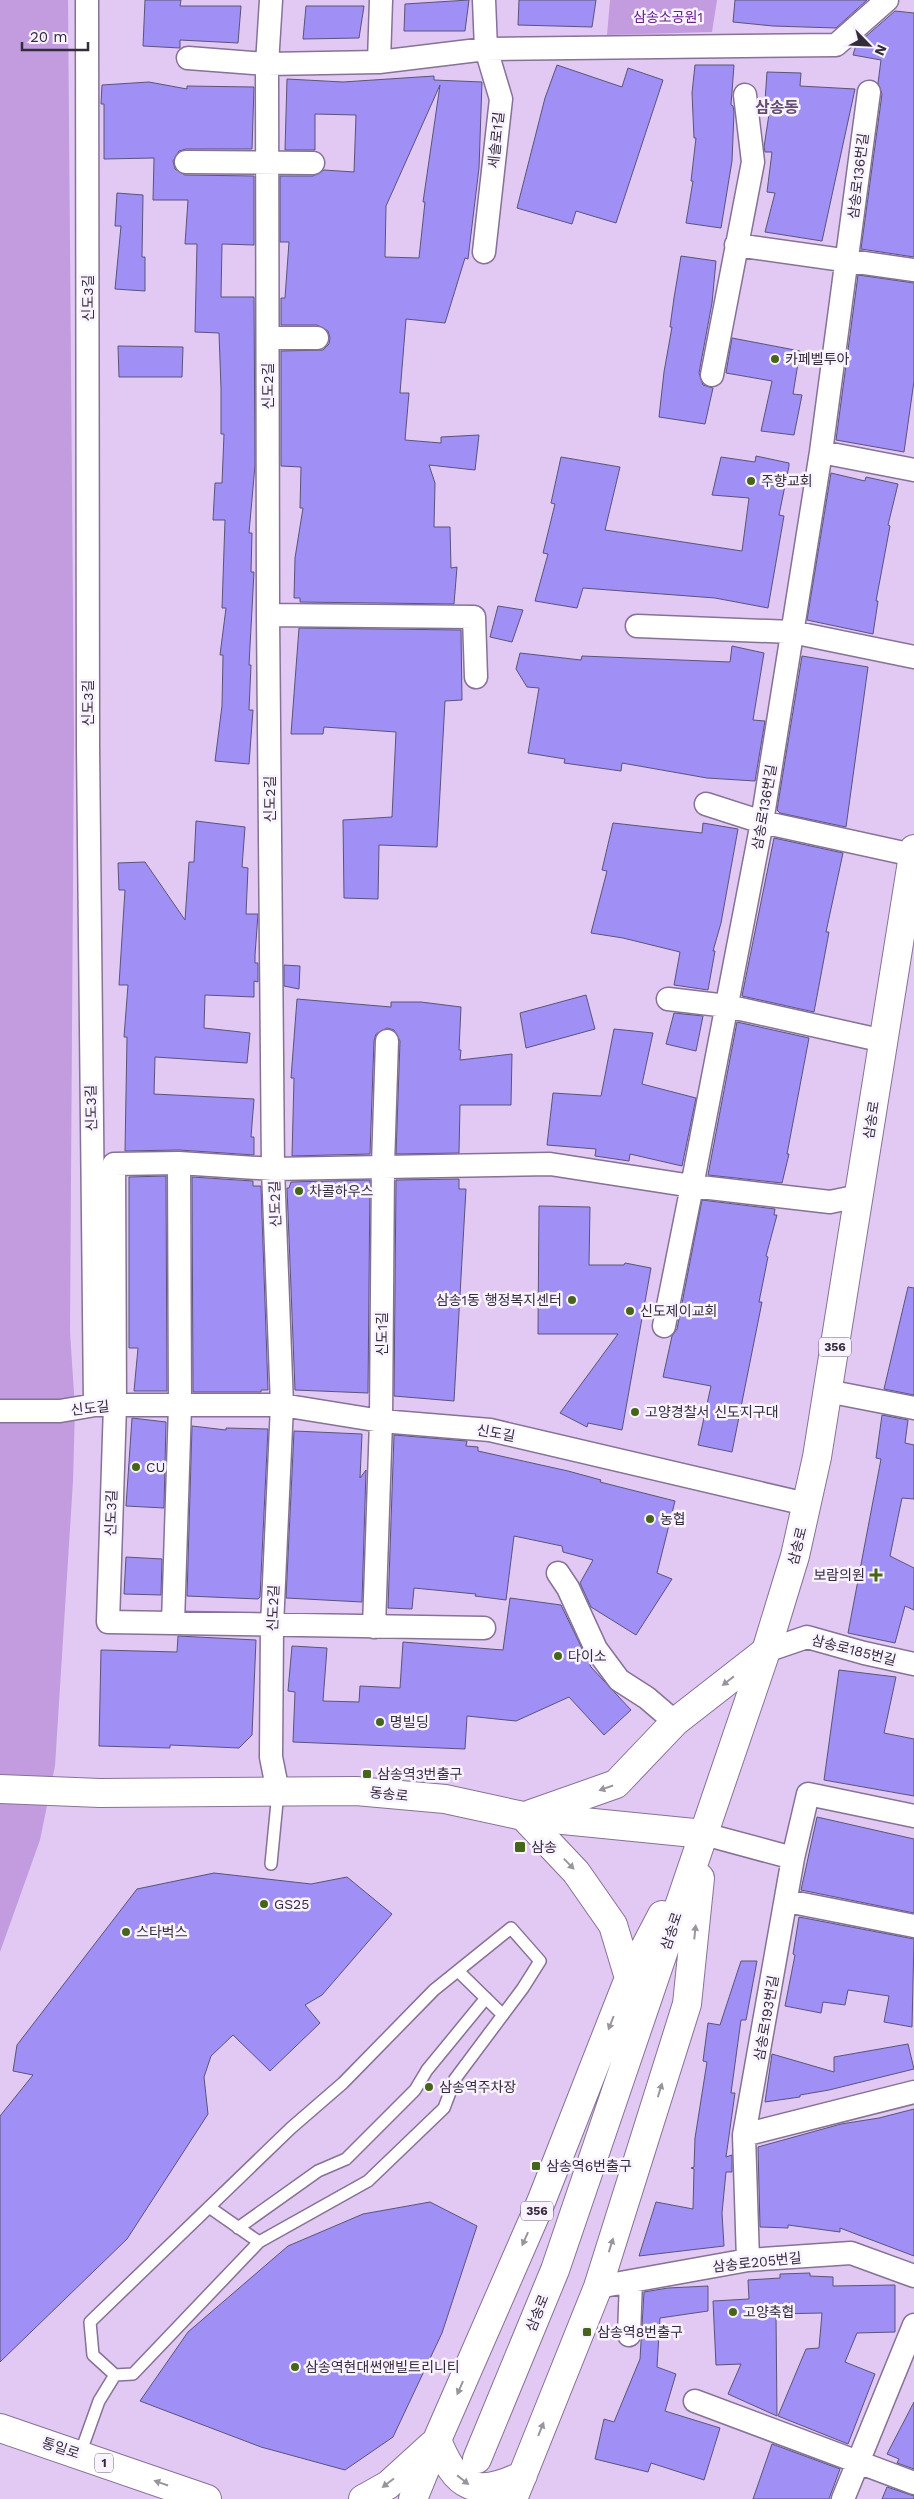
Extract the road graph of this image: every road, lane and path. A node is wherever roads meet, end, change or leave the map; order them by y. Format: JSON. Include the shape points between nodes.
{"nodes":[{"id":1,"x":87,"y":0,"type":"edge"},
{"id":2,"x":271,"y":0,"type":"edge"},
{"id":3,"x":381,"y":0,"type":"edge"},
{"id":4,"x":484,"y":0,"type":"edge"},
{"id":5,"x":888,"y":0,"type":"edge"},
{"id":6,"x":486,"y":49,"type":"junction"},
{"id":7,"x":188,"y":58,"type":"dead end"},
{"id":8,"x":379,"y":62,"type":"junction"},
{"id":9,"x":267,"y":64,"type":"junction"},
{"id":10,"x":869,"y":92,"type":"dead end"},
{"id":11,"x":744,"y":94,"type":"dead end"},
{"id":12,"x":186,"y":162,"type":"dead end"},
{"id":13,"x":267,"y":162,"type":"junction"},
{"id":14,"x":313,"y":163,"type":"dead end"},
{"id":15,"x":736,"y":246,"type":"junction"},
{"id":16,"x":484,"y":252,"type":"dead end"},
{"id":17,"x":847,"y":259,"type":"junction"},
{"id":18,"x":914,"y":270,"type":"edge"},
{"id":19,"x":268,"y":338,"type":"junction"},
{"id":20,"x":317,"y":338,"type":"dead end"},
{"id":21,"x":712,"y":375,"type":"dead end"},
{"id":22,"x":821,"y":452,"type":"junction"},
{"id":23,"x":914,"y":470,"type":"edge"},
{"id":24,"x":268,"y":614,"type":"junction"},
{"id":25,"x":636,"y":626,"type":"dead end"},
{"id":26,"x":792,"y":632,"type":"junction"},
{"id":27,"x":914,"y":657,"type":"edge"},
{"id":28,"x":476,"y":677,"type":"dead end"},
{"id":29,"x":706,"y":804,"type":"dead end"},
{"id":30,"x":762,"y":822,"type":"junction"},
{"id":31,"x":914,"y":852,"type":"edge"},
{"id":32,"x":668,"y":999,"type":"dead end"},
{"id":33,"x":727,"y":1006,"type":"junction"},
{"id":34,"x":388,"y":1041,"type":"dead end"},
{"id":35,"x":884,"y":1041,"type":"junction"},
{"id":36,"x":179,"y":1163,"type":"junction"},
{"id":37,"x":383,"y":1165,"type":"junction"},
{"id":38,"x":273,"y":1169,"type":"junction"},
{"id":39,"x":692,"y":1186,"type":"junction"},
{"id":40,"x":859,"y":1196,"type":"junction"},
{"id":41,"x":664,"y":1326,"type":"dead end"},
{"id":42,"x":827,"y":1391,"type":"junction"},
{"id":43,"x":105,"y":1405,"type":"junction"},
{"id":44,"x":282,"y":1405,"type":"junction"},
{"id":45,"x":180,"y":1406,"type":"junction"},
{"id":46,"x":914,"y":1408,"type":"edge"},
{"id":47,"x":0,"y":1411,"type":"edge"},
{"id":48,"x":381,"y":1421,"type":"junction"},
{"id":49,"x":806,"y":1504,"type":"junction"},
{"id":50,"x":558,"y":1573,"type":"dead end"},
{"id":51,"x":173,"y":1623,"type":"junction"},
{"id":52,"x":272,"y":1626,"type":"junction"},
{"id":53,"x":374,"y":1627,"type":"junction"},
{"id":54,"x":484,"y":1628,"type":"dead end"},
{"id":55,"x":766,"y":1652,"type":"junction"},
{"id":56,"x":914,"y":1664,"type":"edge"},
{"id":57,"x":676,"y":1722,"type":"junction"},
{"id":58,"x":0,"y":1789,"type":"edge"},
{"id":59,"x":278,"y":1792,"type":"junction"},
{"id":60,"x":523,"y":1816,"type":"junction"},
{"id":61,"x":914,"y":1816,"type":"edge"},
{"id":62,"x":704,"y":1834,"type":"junction"},
{"id":63,"x":793,"y":1858,"type":"junction"},
{"id":64,"x":271,"y":1864,"type":"dead end"},
{"id":65,"x":787,"y":1901,"type":"junction"},
{"id":66,"x":914,"y":1926,"type":"edge"},
{"id":67,"x":458,"y":1971,"type":"junction"},
{"id":68,"x":629,"y":1978,"type":"junction"},
{"id":69,"x":486,"y":1998,"type":"junction"},
{"id":70,"x":503,"y":2015,"type":"junction"},
{"id":71,"x":914,"y":2092,"type":"edge"},
{"id":72,"x":744,"y":2135,"type":"junction"},
{"id":73,"x":209,"y":2207,"type":"junction"},
{"id":74,"x":238,"y":2228,"type":"junction"},
{"id":75,"x":259,"y":2242,"type":"junction"},
{"id":76,"x":748,"y":2260,"type":"junction"},
{"id":77,"x":914,"y":2276,"type":"edge"},
{"id":78,"x":632,"y":2281,"type":"junction"},
{"id":79,"x":598,"y":2287,"type":"junction"},
{"id":80,"x":914,"y":2325,"type":"edge"},
{"id":81,"x":630,"y":2334,"type":"dead end"},
{"id":82,"x":114,"y":2375,"type":"junction"},
{"id":83,"x":695,"y":2401,"type":"dead end"},
{"id":84,"x":0,"y":2428,"type":"edge"},
{"id":85,"x":437,"y":2440,"type":"junction"},
{"id":86,"x":80,"y":2454,"type":"junction"},
{"id":87,"x":477,"y":2459,"type":"dead end"},
{"id":88,"x":858,"y":2462,"type":"junction"},
{"id":89,"x":914,"y":2483,"type":"edge"},
{"id":90,"x":522,"y":2491,"type":"edge"},
{"id":91,"x":207,"y":2499,"type":"edge"},
{"id":92,"x":363,"y":2499,"type":"edge"},
{"id":93,"x":414,"y":2499,"type":"edge"},
{"id":94,"x":843,"y":2499,"type":"edge"}],
"edges":[{"from":1,"to":43,"type":"street","name":"신도3길","via":[[88,746]]},
{"from":2,"to":9,"type":"street","name":"신도2길"},
{"from":3,"to":8,"type":"street"},
{"from":4,"to":6,"type":"street","name":"세솔로1길"},
{"from":5,"to":6,"type":"street","via":[[836,45]]},
{"from":6,"to":8,"type":"street"},
{"from":6,"to":16,"type":"street","name":"세솔로1길","via":[[501,99]]},
{"from":7,"to":9,"type":"street"},
{"from":8,"to":9,"type":"street"},
{"from":9,"to":13,"type":"street","name":"신도2길"},
{"from":10,"to":17,"type":"street","name":"삼송로136번길"},
{"from":11,"to":15,"type":"street","via":[[753,162]]},
{"from":12,"to":13,"type":"street"},
{"from":13,"to":14,"type":"street"},
{"from":13,"to":19,"type":"street","name":"신도2길"},
{"from":15,"to":17,"type":"street"},
{"from":15,"to":21,"type":"street"},
{"from":17,"to":18,"type":"street"},
{"from":17,"to":22,"type":"street","name":"삼송로136번길"},
{"from":19,"to":20,"type":"street"},
{"from":19,"to":24,"type":"street","name":"신도2길"},
{"from":22,"to":23,"type":"street"},
{"from":22,"to":26,"type":"street","name":"삼송로136번길"},
{"from":24,"to":28,"type":"street","via":[[474,617]]},
{"from":24,"to":38,"type":"street","name":"신도2길"},
{"from":25,"to":26,"type":"street"},
{"from":26,"to":27,"type":"street"},
{"from":26,"to":30,"type":"street","name":"삼송로136번길"},
{"from":29,"to":30,"type":"street"},
{"from":30,"to":31,"type":"street"},
{"from":30,"to":33,"type":"street","name":"삼송로136번길"},
{"from":31,"to":35,"type":"main road","name":"삼송로","number":"356"},
{"from":32,"to":33,"type":"street"},
{"from":33,"to":35,"type":"street"},
{"from":33,"to":39,"type":"street","name":"삼송로136번길"},
{"from":34,"to":37,"type":"street","name":"신도1길"},
{"from":35,"to":40,"type":"main road","name":"삼송로","number":"356"},
{"from":36,"to":38,"type":"street"},
{"from":36,"to":43,"type":"street","name":"신도3길","via":[[114,1164]]},
{"from":36,"to":45,"type":"street"},
{"from":37,"to":38,"type":"street"},
{"from":37,"to":39,"type":"street","via":[[550,1164]]},
{"from":37,"to":48,"type":"street","name":"신도1길"},
{"from":38,"to":44,"type":"street","name":"신도2길"},
{"from":39,"to":40,"type":"street","via":[[830,1202]]},
{"from":39,"to":41,"type":"street","name":"삼송로136번길"},
{"from":40,"to":42,"type":"main road","name":"삼송로","number":"356"},
{"from":42,"to":46,"type":"street"},
{"from":42,"to":49,"type":"main road","name":"삼송로","number":"356"},
{"from":43,"to":45,"type":"street","name":"신도길"},
{"from":43,"to":47,"type":"street","name":"신도길","via":[[60,1411]]},
{"from":43,"to":51,"type":"street","name":"신도3길","via":[[108,1622]]},
{"from":44,"to":45,"type":"street","name":"신도길"},
{"from":44,"to":48,"type":"street","name":"신도길"},
{"from":44,"to":52,"type":"street","name":"신도2길"},
{"from":45,"to":51,"type":"street"},
{"from":48,"to":49,"type":"street","name":"신도길","via":[[490,1430]]},
{"from":48,"to":53,"type":"street","name":"신도1길"},
{"from":49,"to":55,"type":"main road","name":"삼송로","number":"356","via":[[795,1556]]},
{"from":50,"to":57,"type":"street","via":[[596,1649],[619,1680]]},
{"from":51,"to":52,"type":"street"},
{"from":52,"to":53,"type":"street"},
{"from":52,"to":59,"type":"street","name":"신도2길","via":[[271,1757]]},
{"from":53,"to":54,"type":"street"},
{"from":55,"to":56,"type":"street","name":"삼송로185번길","via":[[808,1637]]},
{"from":55,"to":57,"type":"main road","one_way":true},
{"from":55,"to":62,"type":"main road","name":"삼송로","number":"356"},
{"from":57,"to":60,"type":"main road","one_way":true,"via":[[616,1784]]},
{"from":58,"to":59,"type":"main road","name":"동송로","via":[[100,1793]]},
{"from":59,"to":60,"type":"main road","name":"동송로","via":[[356,1791],[426,1797]]},
{"from":59,"to":64,"type":"lane"},
{"from":60,"to":62,"type":"main road","name":"동송로"},
{"from":60,"to":68,"type":"main road","one_way":true,"via":[[576,1872],[613,1925]]},
{"from":61,"to":63,"type":"street","via":[[808,1794]]},
{"from":62,"to":63,"type":"street"},
{"from":62,"to":68,"type":"main road","number":"356"},
{"from":79,"to":62,"type":"main road","number":"356","one_way":true,"via":[[687,2004]]},
{"from":62,"to":87,"type":"main road","name":"삼송로","via":[[555,2270]]},
{"from":63,"to":65,"type":"street","name":"삼송로193번길"},
{"from":65,"to":66,"type":"street"},
{"from":65,"to":72,"type":"street","name":"삼송로193번길"},
{"from":67,"to":69,"type":"lane"},
{"from":67,"to":70,"type":"lane","via":[[511,1928],[540,1960]]},
{"from":67,"to":73,"type":"lane","via":[[434,1990],[343,2083]]},
{"from":68,"to":85,"type":"main road","number":"356","one_way":true,"via":[[541,2202]]},
{"from":69,"to":70,"type":"lane"},
{"from":69,"to":74,"type":"lane","via":[[427,2070],[415,2090],[346,2159],[318,2171]]},
{"from":70,"to":75,"type":"lane","via":[[455,2079],[444,2108],[368,2181]]},
{"from":71,"to":72,"type":"street"},
{"from":72,"to":76,"type":"street","name":"삼송로193번길"},
{"from":73,"to":74,"type":"lane"},
{"from":73,"to":82,"type":"lane","via":[[90,2322],[93,2355]]},
{"from":74,"to":75,"type":"lane"},
{"from":75,"to":82,"type":"lane","via":[[133,2374]]},
{"from":76,"to":77,"type":"street","name":"삼송로205번길","via":[[851,2253]]},
{"from":76,"to":78,"type":"street","name":"삼송로205번길"},
{"from":78,"to":79,"type":"street","name":"삼송로205번길"},
{"from":78,"to":81,"type":"street"},
{"from":90,"to":79,"type":"main road","number":"356","one_way":true},
{"from":80,"to":88,"type":"street"},
{"from":82,"to":86,"type":"lane","via":[[99,2401]]},
{"from":83,"to":88,"type":"street"},
{"from":84,"to":86,"type":"main road","name":"통일로","number":"1"},
{"from":85,"to":90,"type":"main road","one_way":true,"via":[[451,2470],[465,2484],[486,2489],[503,2485]]},
{"from":85,"to":92,"type":"main road","one_way":true,"via":[[388,2485]]},
{"from":85,"to":93,"type":"main road","number":"356"},
{"from":91,"to":86,"type":"main road","name":"통일로","number":"1","one_way":true},
{"from":88,"to":89,"type":"street"},
{"from":88,"to":94,"type":"street"}]}
